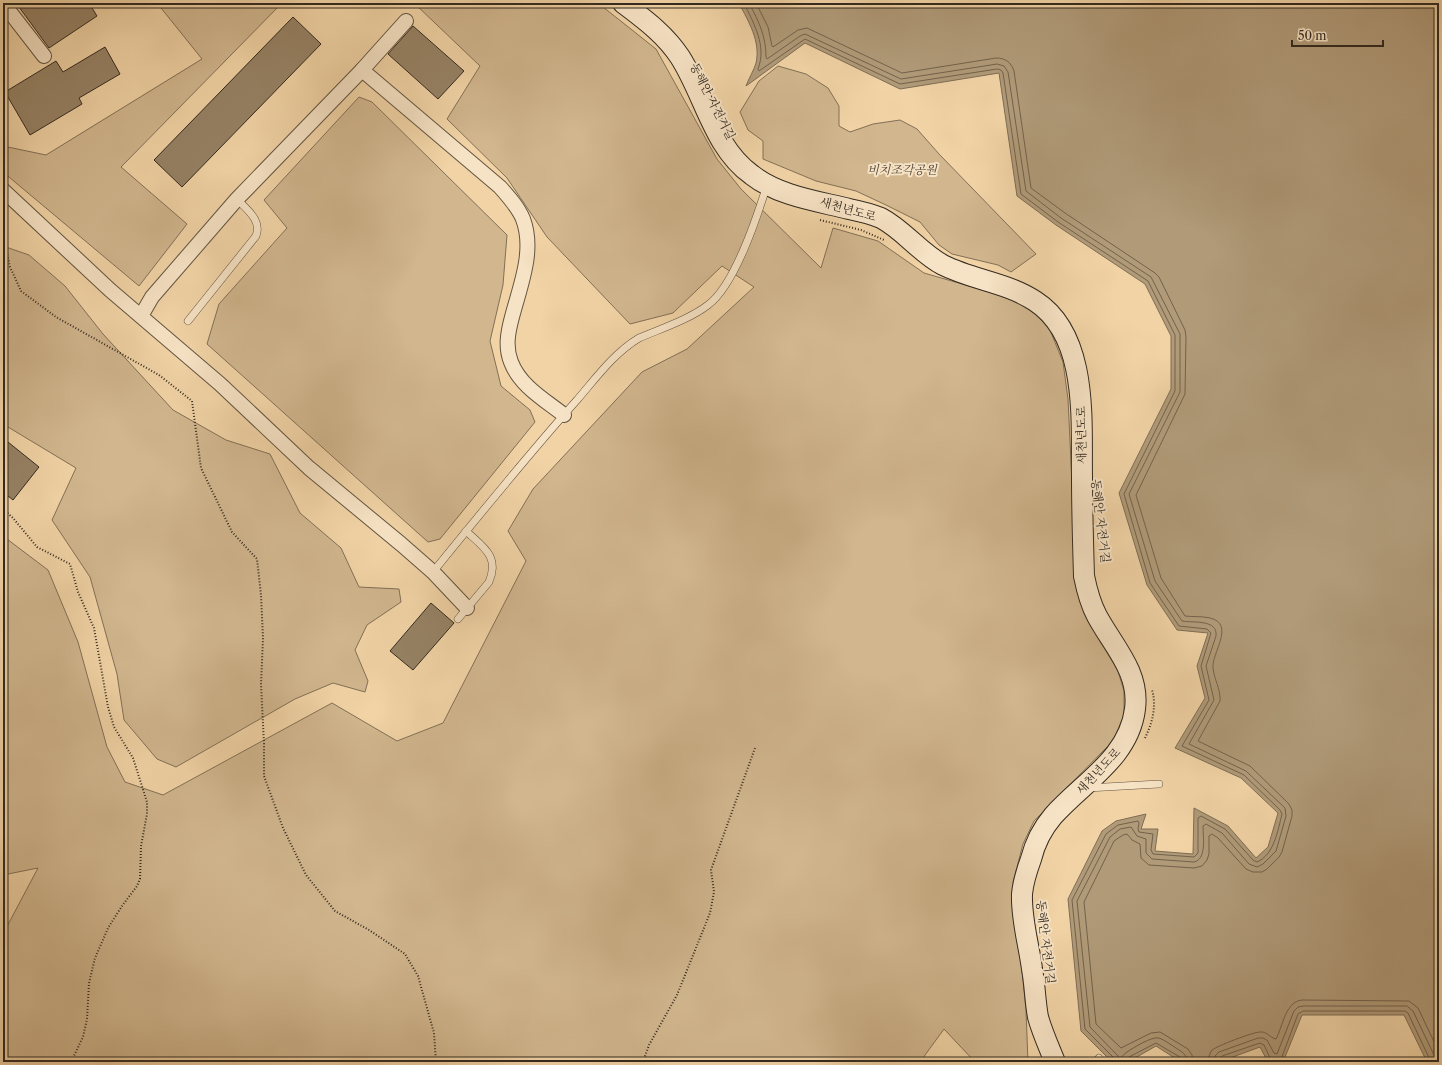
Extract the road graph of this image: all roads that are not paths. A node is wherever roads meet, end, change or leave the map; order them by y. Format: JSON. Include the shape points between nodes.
{"nodes":[{"id":1,"x":623,"y":3,"type":"edge"},
{"id":2,"x":3,"y":5,"type":"edge"},
{"id":3,"x":406,"y":21,"type":"dead end"},
{"id":4,"x":44,"y":56,"type":"dead end"},
{"id":5,"x":362,"y":70,"type":"junction"},
{"id":6,"x":767,"y":185,"type":"junction"},
{"id":7,"x":3,"y":190,"type":"edge"},
{"id":8,"x":237,"y":199,"type":"junction"},
{"id":9,"x":141,"y":316,"type":"junction"},
{"id":10,"x":188,"y":321,"type":"dead end"},
{"id":11,"x":564,"y":415,"type":"junction"},
{"id":12,"x":466,"y":531,"type":"junction"},
{"id":13,"x":433,"y":572,"type":"junction"},
{"id":14,"x":462,"y":614,"type":"joint"},
{"id":15,"x":1160,"y":784,"type":"dead end"},
{"id":16,"x":1083,"y":788,"type":"junction"},
{"id":17,"x":1055,"y":1062,"type":"edge"}],
"edges":[{"from":1,"to":6,"type":"street","name":"새천년도로","via":[[670,43],[688,72],[718,136],[740,165]]},
{"from":2,"to":4,"type":"street"},
{"from":3,"to":5,"type":"street"},
{"from":5,"to":8,"type":"street"},
{"from":5,"to":11,"type":"street","via":[[500,187],[523,218],[527,232],[527,263],[508,332],[508,352],[523,381]]},
{"from":6,"to":11,"type":"lane","via":[[739,259],[716,299],[700,311],[630,343]]},
{"from":6,"to":16,"type":"street","name":"새천년도로","via":[[880,218],[943,265],[1022,293],[1037,302],[1061,327],[1075,363],[1080,398],[1084,576],[1098,618],[1133,679],[1136,707],[1125,741]]},
{"from":7,"to":9,"type":"street"},
{"from":8,"to":9,"type":"street","via":[[152,298]]},
{"from":8,"to":10,"type":"lane","via":[[256,220],[256,236]]},
{"from":9,"to":13,"type":"street","via":[[220,384],[309,468]]},
{"from":11,"to":12,"type":"lane"},
{"from":12,"to":13,"type":"lane"},
{"from":12,"to":14,"type":"lane","via":[[487,550],[493,566],[489,582]]},
{"from":13,"to":14,"type":"street"},
{"from":15,"to":16,"type":"lane"},
{"from":16,"to":17,"type":"street","name":"새천년도로","via":[[1053,816],[1043,830],[1035,845],[1022,894],[1022,910],[1038,1017]]}]}
